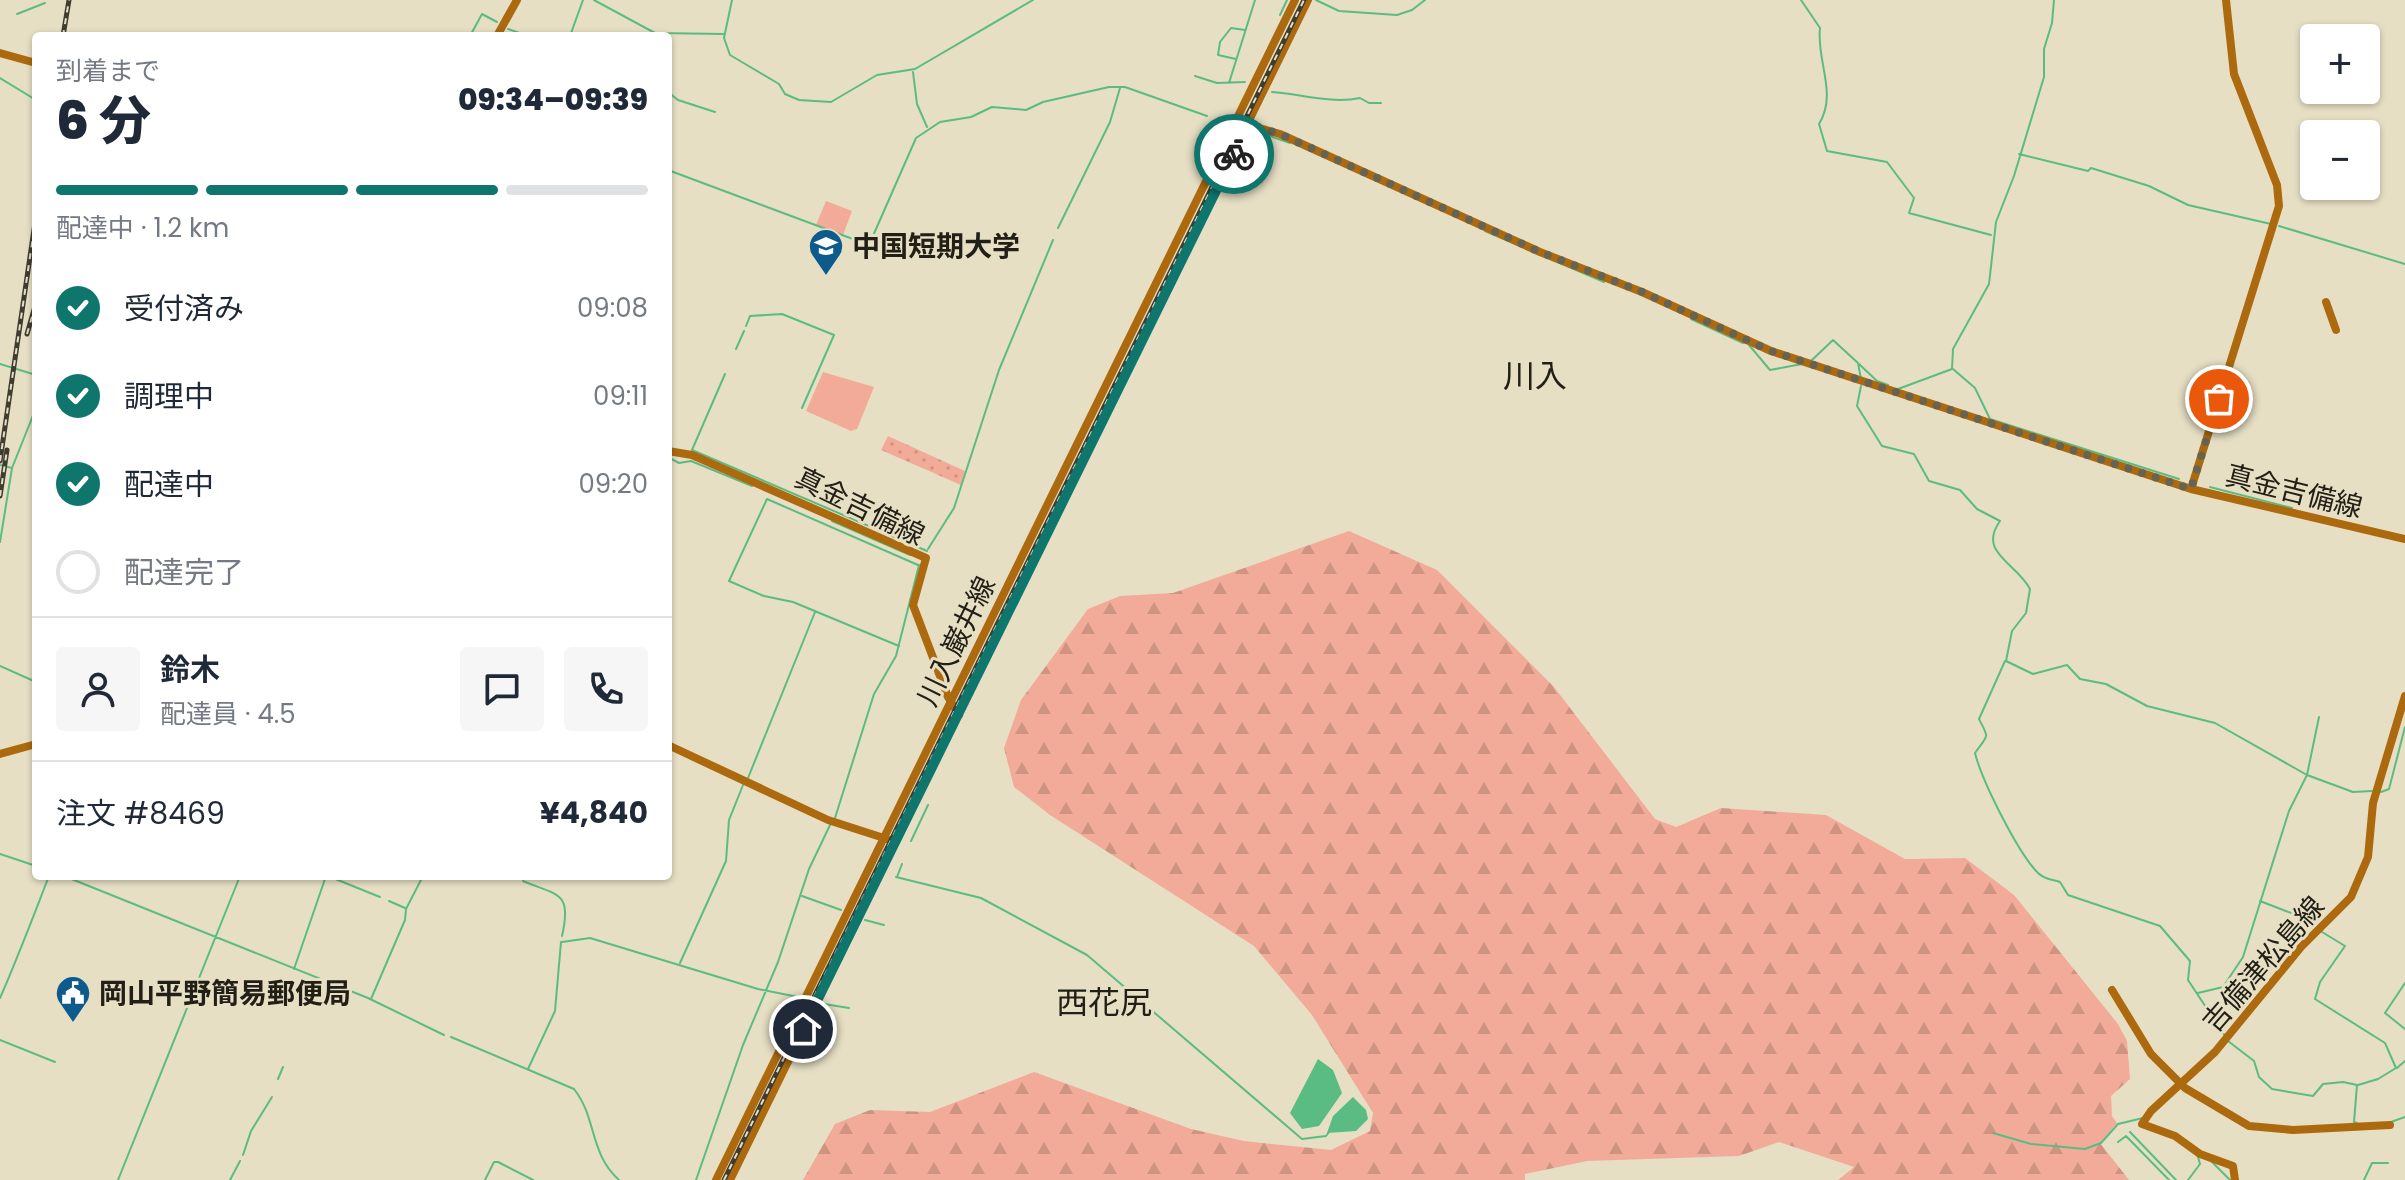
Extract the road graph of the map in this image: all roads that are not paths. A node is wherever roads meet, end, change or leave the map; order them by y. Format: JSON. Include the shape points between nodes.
{"nodes":[{"id":1,"x":517,"y":0,"type":"edge"},
{"id":2,"x":1295,"y":0,"type":"edge"},
{"id":3,"x":1308,"y":0,"type":"edge"},
{"id":4,"x":2226,"y":0,"type":"edge"},
{"id":5,"x":499,"y":32,"type":"edge"},
{"id":6,"x":0,"y":53,"type":"edge"},
{"id":7,"x":32,"y":62,"type":"edge"},
{"id":8,"x":1234,"y":121,"type":"junction"},
{"id":9,"x":1249,"y":124,"type":"junction"},
{"id":10,"x":2326,"y":302,"type":"dead end"},
{"id":11,"x":2336,"y":330,"type":"dead end"},
{"id":12,"x":672,"y":452,"type":"edge"},
{"id":13,"x":2191,"y":489,"type":"junction"},
{"id":14,"x":2405,"y":539,"type":"edge"},
{"id":15,"x":2405,"y":696,"type":"edge"},
{"id":16,"x":951,"y":702,"type":"junction"},
{"id":17,"x":959,"y":715,"type":"junction"},
{"id":18,"x":32,"y":745,"type":"edge"},
{"id":19,"x":672,"y":747,"type":"edge"},
{"id":20,"x":0,"y":754,"type":"edge"},
{"id":21,"x":884,"y":839,"type":"junction"},
{"id":22,"x":897,"y":841,"type":"junction"},
{"id":23,"x":2112,"y":990,"type":"dead end"},
{"id":24,"x":2182,"y":1085,"type":"junction"},
{"id":25,"x":2390,"y":1125,"type":"dead end"},
{"id":26,"x":716,"y":1180,"type":"edge"},
{"id":27,"x":730,"y":1180,"type":"edge"},
{"id":28,"x":2235,"y":1180,"type":"edge"}],
"edges":[{"from":1,"to":5,"type":"main road"},
{"from":2,"to":8,"type":"main road","name":"川入巌井線"},
{"from":3,"to":9,"type":"main road","name":"川入巌井線"},
{"from":4,"to":13,"type":"main road","via":[[2234,74],[2277,185],[2279,206]]},
{"from":6,"to":7,"type":"main road"},
{"from":8,"to":9,"type":"main road","name":"真金吉備線"},
{"from":8,"to":16,"type":"main road","name":"川入巌井線"},
{"from":9,"to":13,"type":"main road","name":"真金吉備線","via":[[1799,361]]},
{"from":9,"to":17,"type":"main road","name":"川入巌井線"},
{"from":10,"to":11,"type":"main road"},
{"from":12,"to":16,"type":"main road","name":"真金吉備線","via":[[706,461],[926,558],[913,605]]},
{"from":13,"to":14,"type":"main road","name":"真金吉備線"},
{"from":15,"to":24,"type":"main road","name":"吉備津松島線","via":[[2373,803],[2368,857],[2351,897]]},
{"from":16,"to":17,"type":"main road","name":"真金吉備線"},
{"from":16,"to":21,"type":"main road","name":"川入巌井線"},
{"from":17,"to":22,"type":"main road","name":"川入巌井線"},
{"from":18,"to":20,"type":"main road"},
{"from":19,"to":21,"type":"main road","via":[[832,822]]},
{"from":21,"to":22,"type":"main road"},
{"from":21,"to":26,"type":"main road","name":"川入巌井線"},
{"from":22,"to":27,"type":"main road","name":"川入巌井線"},
{"from":23,"to":24,"type":"main road","via":[[2151,1054]]},
{"from":24,"to":25,"type":"main road","via":[[2249,1126]]},
{"from":24,"to":28,"type":"main road","name":"吉備津松島線","via":[[2142,1124],[2233,1166]]}]}
